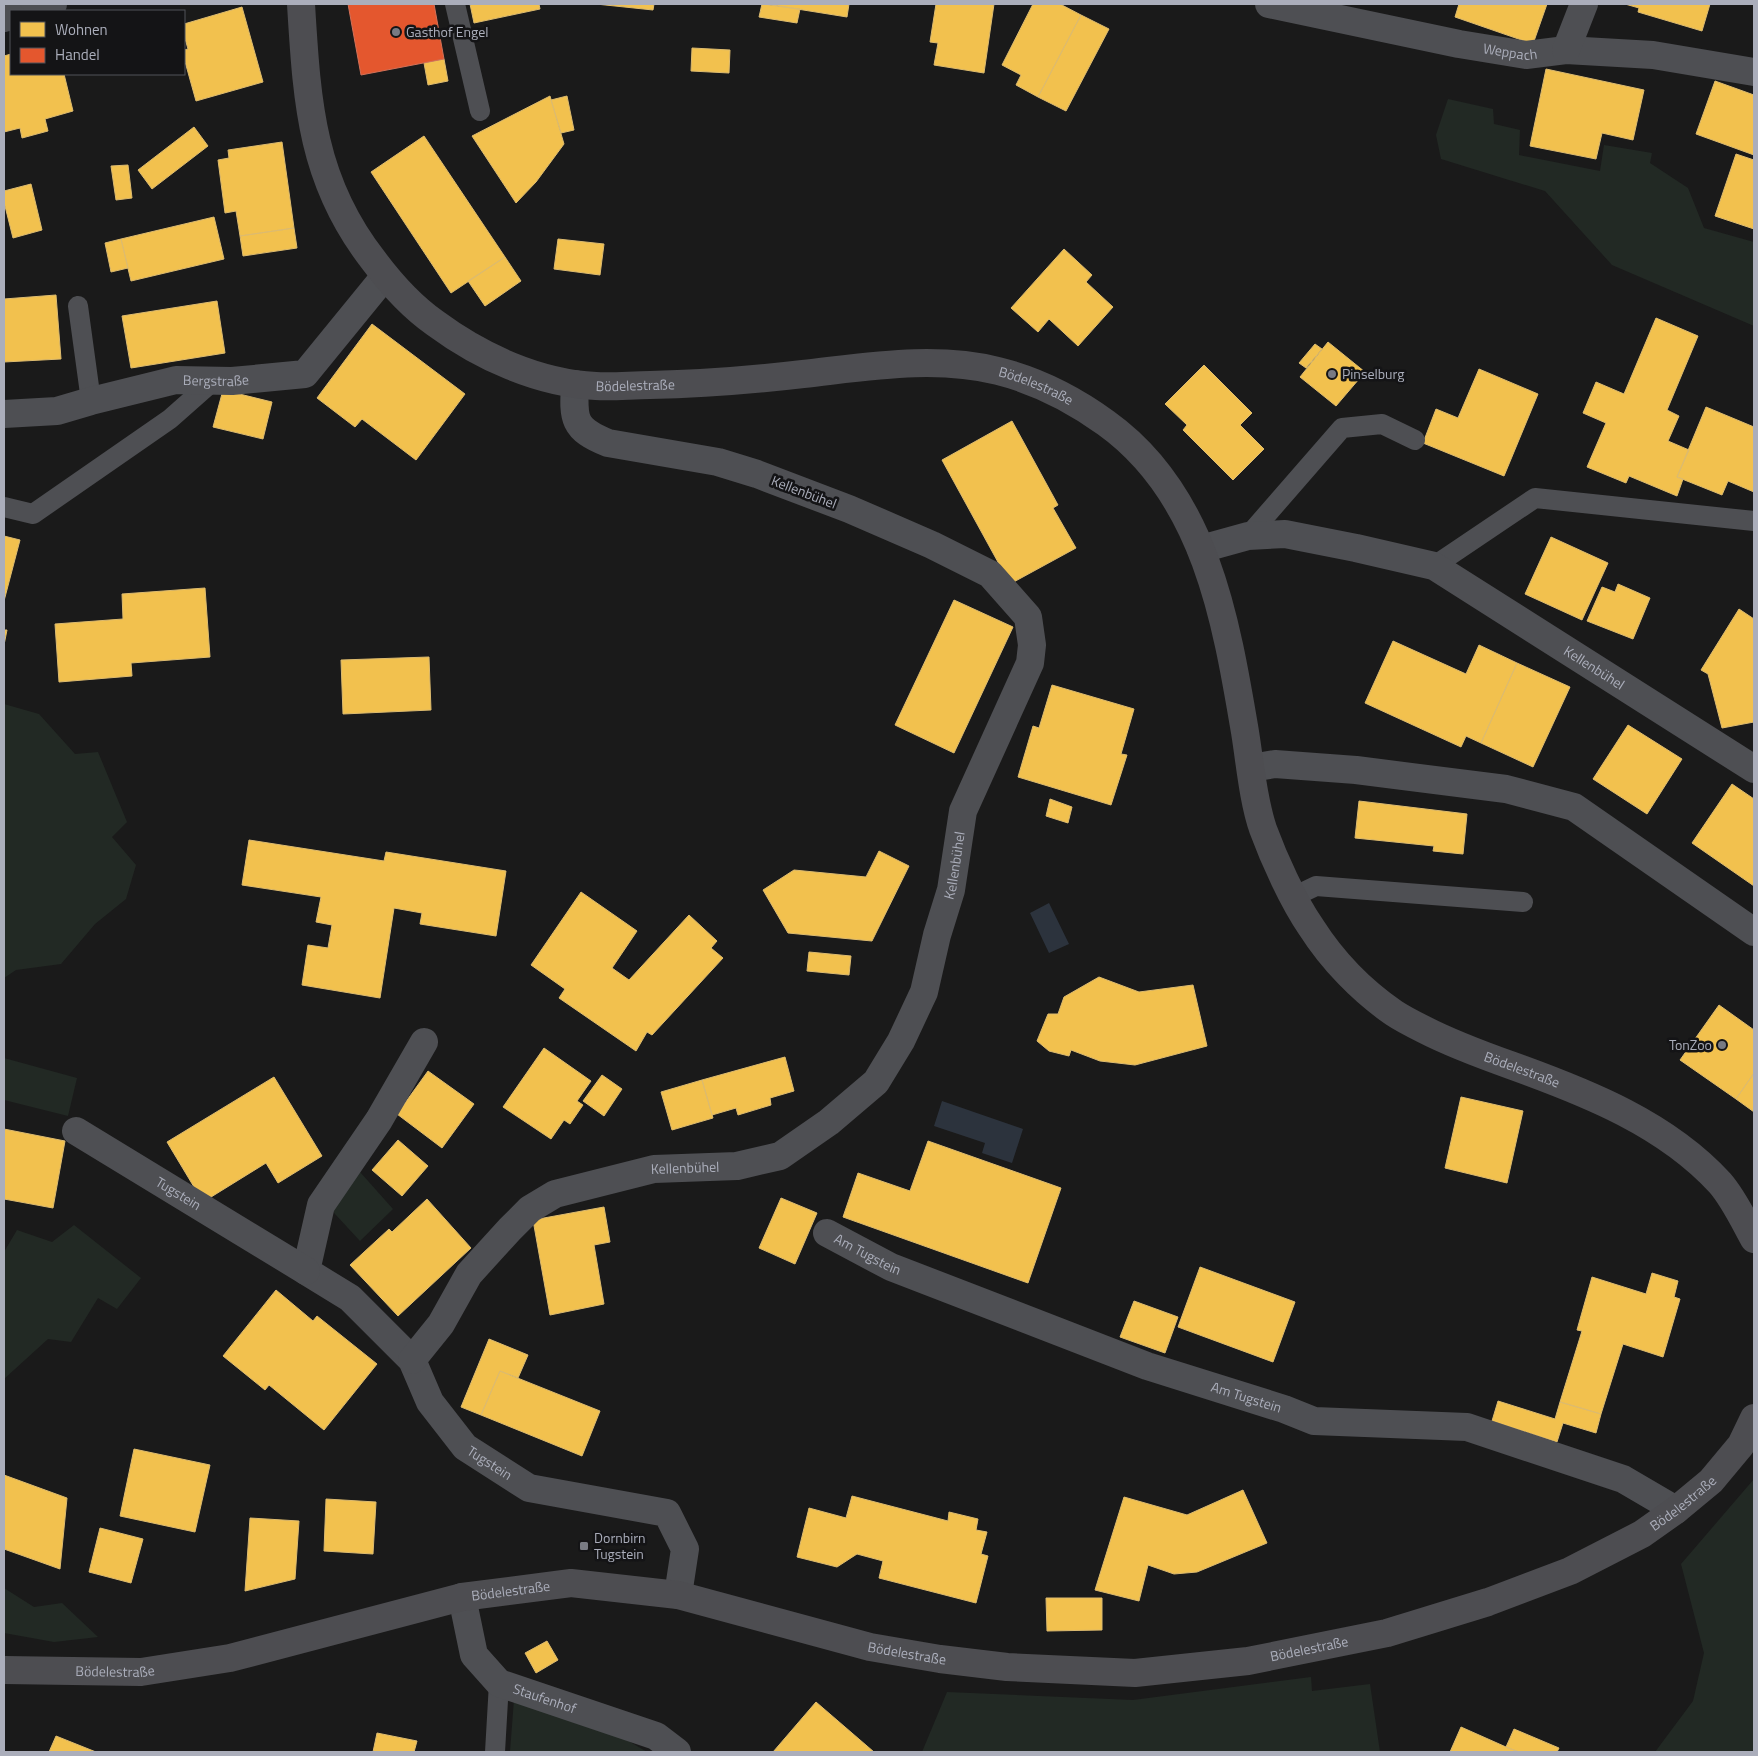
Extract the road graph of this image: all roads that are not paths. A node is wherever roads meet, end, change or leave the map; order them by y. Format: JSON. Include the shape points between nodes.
{"nodes":[{"id":1,"x":53,"y":4,"type":"edge"},
{"id":2,"x":301,"y":4,"type":"edge"},
{"id":3,"x":455,"y":4,"type":"edge"},
{"id":4,"x":1269,"y":4,"type":"edge"},
{"id":5,"x":1584,"y":4,"type":"edge"},
{"id":6,"x":30,"y":10,"type":"edge"},
{"id":7,"x":1566,"y":50,"type":"junction"},
{"id":8,"x":1754,"y":72,"type":"edge"},
{"id":9,"x":480,"y":111,"type":"dead end"},
{"id":10,"x":385,"y":276,"type":"junction"},
{"id":11,"x":78,"y":306,"type":"dead end"},
{"id":12,"x":213,"y":381,"type":"junction"},
{"id":13,"x":575,"y":384,"type":"junction"},
{"id":14,"x":91,"y":401,"type":"junction"},
{"id":15,"x":4,"y":414,"type":"edge"},
{"id":16,"x":1415,"y":440,"type":"dead end"},
{"id":17,"x":4,"y":507,"type":"edge"},
{"id":18,"x":1754,"y":521,"type":"edge"},
{"id":19,"x":1248,"y":536,"type":"junction"},
{"id":20,"x":1201,"y":549,"type":"junction"},
{"id":21,"x":1434,"y":566,"type":"junction"},
{"id":22,"x":1251,"y":768,"type":"junction"},
{"id":23,"x":1754,"y":769,"type":"edge"},
{"id":24,"x":1294,"y":897,"type":"junction"},
{"id":25,"x":1523,"y":902,"type":"dead end"},
{"id":26,"x":1754,"y":932,"type":"edge"},
{"id":27,"x":424,"y":1042,"type":"dead end"},
{"id":28,"x":76,"y":1132,"type":"dead end"},
{"id":29,"x":827,"y":1233,"type":"dead end"},
{"id":30,"x":1754,"y":1239,"type":"edge"},
{"id":31,"x":306,"y":1271,"type":"junction"},
{"id":32,"x":412,"y":1360,"type":"junction"},
{"id":33,"x":1754,"y":1418,"type":"edge"},
{"id":34,"x":1676,"y":1510,"type":"junction"},
{"id":35,"x":678,"y":1595,"type":"junction"},
{"id":36,"x":462,"y":1597,"type":"junction"},
{"id":37,"x":4,"y":1670,"type":"edge"},
{"id":38,"x":499,"y":1683,"type":"junction"},
{"id":39,"x":494,"y":1752,"type":"edge"},
{"id":40,"x":677,"y":1752,"type":"edge"}],
"edges":[{"from":1,"to":6,"type":"street"},
{"from":2,"to":10,"type":"main road","via":[[305,80],[322,165],[348,224]]},
{"from":3,"to":9,"type":"lane"},
{"from":4,"to":7,"type":"street","name":"Weppach","via":[[1526,55]]},
{"from":5,"to":7,"type":"street"},
{"from":7,"to":8,"type":"street","name":"Weppach","via":[[1653,55]]},
{"from":10,"to":12,"type":"street","name":"Bergstraße","via":[[305,374]]},
{"from":10,"to":13,"type":"main road","via":[[424,315],[472,348],[514,367]]},
{"from":11,"to":14,"type":"lane"},
{"from":12,"to":14,"type":"street","name":"Bergstraße","via":[[176,380]]},
{"from":12,"to":17,"type":"lane","via":[[170,419],[33,514]]},
{"from":13,"to":20,"type":"main road","name":"Bödelestraße","via":[[700,384],[891,364],[949,364],[996,370],[1062,395],[1128,440],[1173,492]]},
{"from":13,"to":32,"type":"street","name":"Kellenbühel","via":[[574,409],[579,426],[593,437],[608,443],[718,462],[757,474],[932,544],[990,574],[1028,617],[1032,644],[1030,664],[963,811],[951,890],[924,992],[901,1041],[876,1082],[829,1122],[780,1156],[737,1166],[654,1169],[555,1194],[530,1209],[469,1274],[441,1324]]},
{"from":14,"to":15,"type":"street","name":"Bergstraße","via":[[57,411]]},
{"from":16,"to":19,"type":"lane","via":[[1382,424],[1342,428]]},
{"from":18,"to":21,"type":"lane","via":[[1535,498]]},
{"from":19,"to":20,"type":"street","name":"Kellenbühel"},
{"from":19,"to":21,"type":"street","name":"Kellenbühel","via":[[1285,534]]},
{"from":20,"to":22,"type":"main road","name":"Bödelestraße","via":[[1224,622]]},
{"from":21,"to":23,"type":"street","name":"Kellenbühel"},
{"from":22,"to":24,"type":"main road","name":"Bödelestraße","via":[[1262,826]]},
{"from":22,"to":26,"type":"street","via":[[1275,764],[1366,771],[1506,789],[1574,807]]},
{"from":24,"to":25,"type":"lane","via":[[1316,886]]},
{"from":24,"to":30,"type":"main road","name":"Bödelestraße","via":[[1312,929],[1336,960],[1396,1015],[1454,1045],[1536,1074],[1622,1111],[1677,1144],[1724,1186]]},
{"from":27,"to":31,"type":"street","via":[[379,1120],[321,1204]]},
{"from":28,"to":31,"type":"street","name":"Tugstein"},
{"from":29,"to":34,"type":"street","name":"Am Tugstein","via":[[891,1267],[1147,1366],[1314,1421],[1467,1427],[1623,1479]]},
{"from":31,"to":32,"type":"street","name":"Tugstein","via":[[350,1298]]},
{"from":32,"to":35,"type":"street","name":"Tugstein","via":[[430,1402],[465,1447],[529,1488],[667,1513],[685,1549]]},
{"from":33,"to":34,"type":"main road","name":"Bödelestraße","via":[[1741,1445],[1711,1482]]},
{"from":34,"to":35,"type":"main road","name":"Bödelestraße","via":[[1642,1534],[1570,1571],[1488,1602],[1396,1630],[1248,1661],[1135,1673],[1006,1667],[940,1659],[870,1647]]},
{"from":35,"to":36,"type":"main road","name":"Bödelestraße","via":[[571,1583]]},
{"from":36,"to":37,"type":"main road","name":"Bödelestraße","via":[[230,1658],[141,1672]]},
{"from":36,"to":38,"type":"street","name":"Staufenhof","via":[[474,1656]]},
{"from":38,"to":39,"type":"lane"},
{"from":38,"to":40,"type":"street","name":"Staufenhof","via":[[656,1736]]}]}
